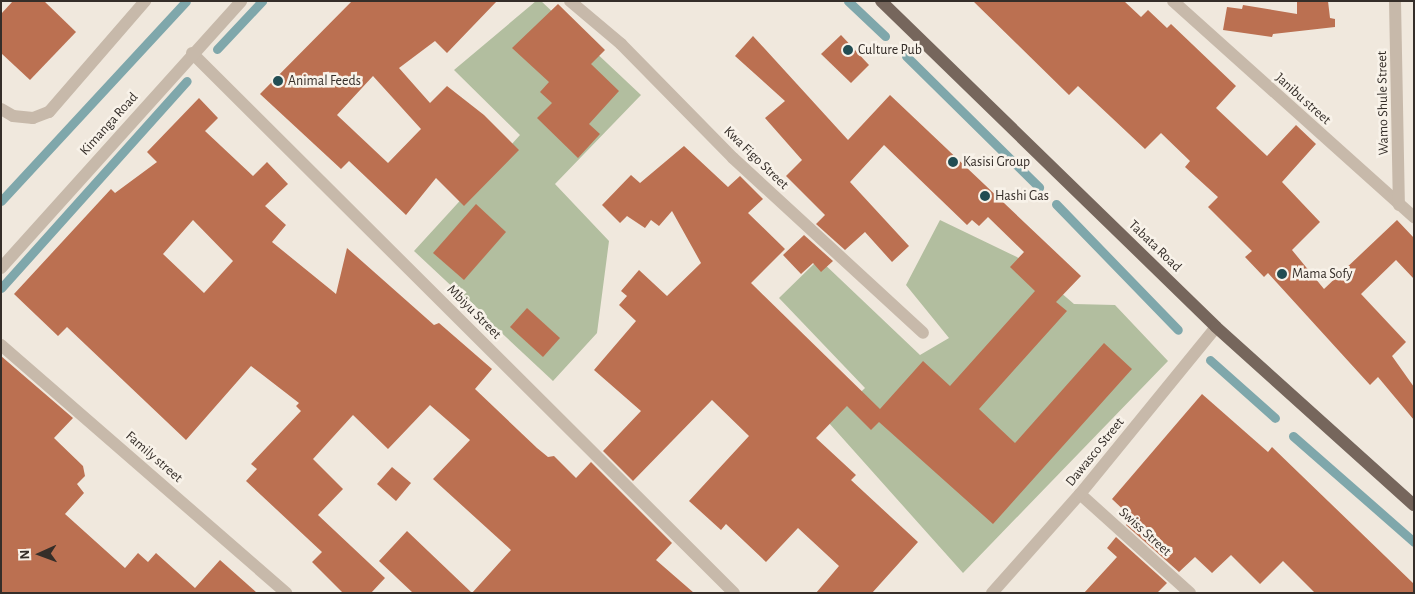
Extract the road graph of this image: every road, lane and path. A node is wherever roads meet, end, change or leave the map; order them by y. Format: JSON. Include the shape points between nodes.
{"nodes":[{"id":1,"x":145,"y":1,"type":"edge"},
{"id":2,"x":240,"y":1,"type":"edge"},
{"id":3,"x":570,"y":1,"type":"edge"},
{"id":4,"x":881,"y":1,"type":"edge"},
{"id":5,"x":1173,"y":1,"type":"edge"},
{"id":6,"x":1395,"y":1,"type":"edge"},
{"id":7,"x":192,"y":53,"type":"junction"},
{"id":8,"x":1,"y":109,"type":"edge"},
{"id":9,"x":1399,"y":205,"type":"junction"},
{"id":10,"x":1414,"y":217,"type":"edge"},
{"id":11,"x":1,"y":268,"type":"edge"},
{"id":12,"x":1216,"y":327,"type":"junction"},
{"id":13,"x":923,"y":333,"type":"dead end"},
{"id":14,"x":1,"y":345,"type":"edge"},
{"id":15,"x":1080,"y":494,"type":"junction"},
{"id":16,"x":1414,"y":505,"type":"edge"},
{"id":17,"x":286,"y":593,"type":"edge"},
{"id":18,"x":734,"y":593,"type":"edge"},
{"id":19,"x":992,"y":593,"type":"edge"},
{"id":20,"x":1190,"y":593,"type":"edge"}],
"edges":[{"from":1,"to":8,"type":"street","via":[[49,112],[33,118],[13,116]]},
{"from":2,"to":7,"type":"street","name":"Kimanga Road"},
{"from":3,"to":13,"type":"street","name":"Kwa Figo Street","via":[[620,44],[733,158]]},
{"from":4,"to":12,"type":"main road","name":"Tabata Road"},
{"from":5,"to":9,"type":"street","name":"Janibu street"},
{"from":6,"to":9,"type":"street","name":"Wamo Shule Street"},
{"from":7,"to":11,"type":"street","name":"Kimanga Road"},
{"from":7,"to":18,"type":"street","name":"Mbiyu Street"},
{"from":9,"to":10,"type":"street","name":"Janibu street"},
{"from":12,"to":15,"type":"street","name":"Dawasco Street"},
{"from":12,"to":16,"type":"main road","name":"Tabata Road"},
{"from":14,"to":17,"type":"street","name":"Family street"},
{"from":15,"to":19,"type":"street","name":"Dawasco Street"},
{"from":15,"to":20,"type":"street","name":"Swiss Street"}]}
